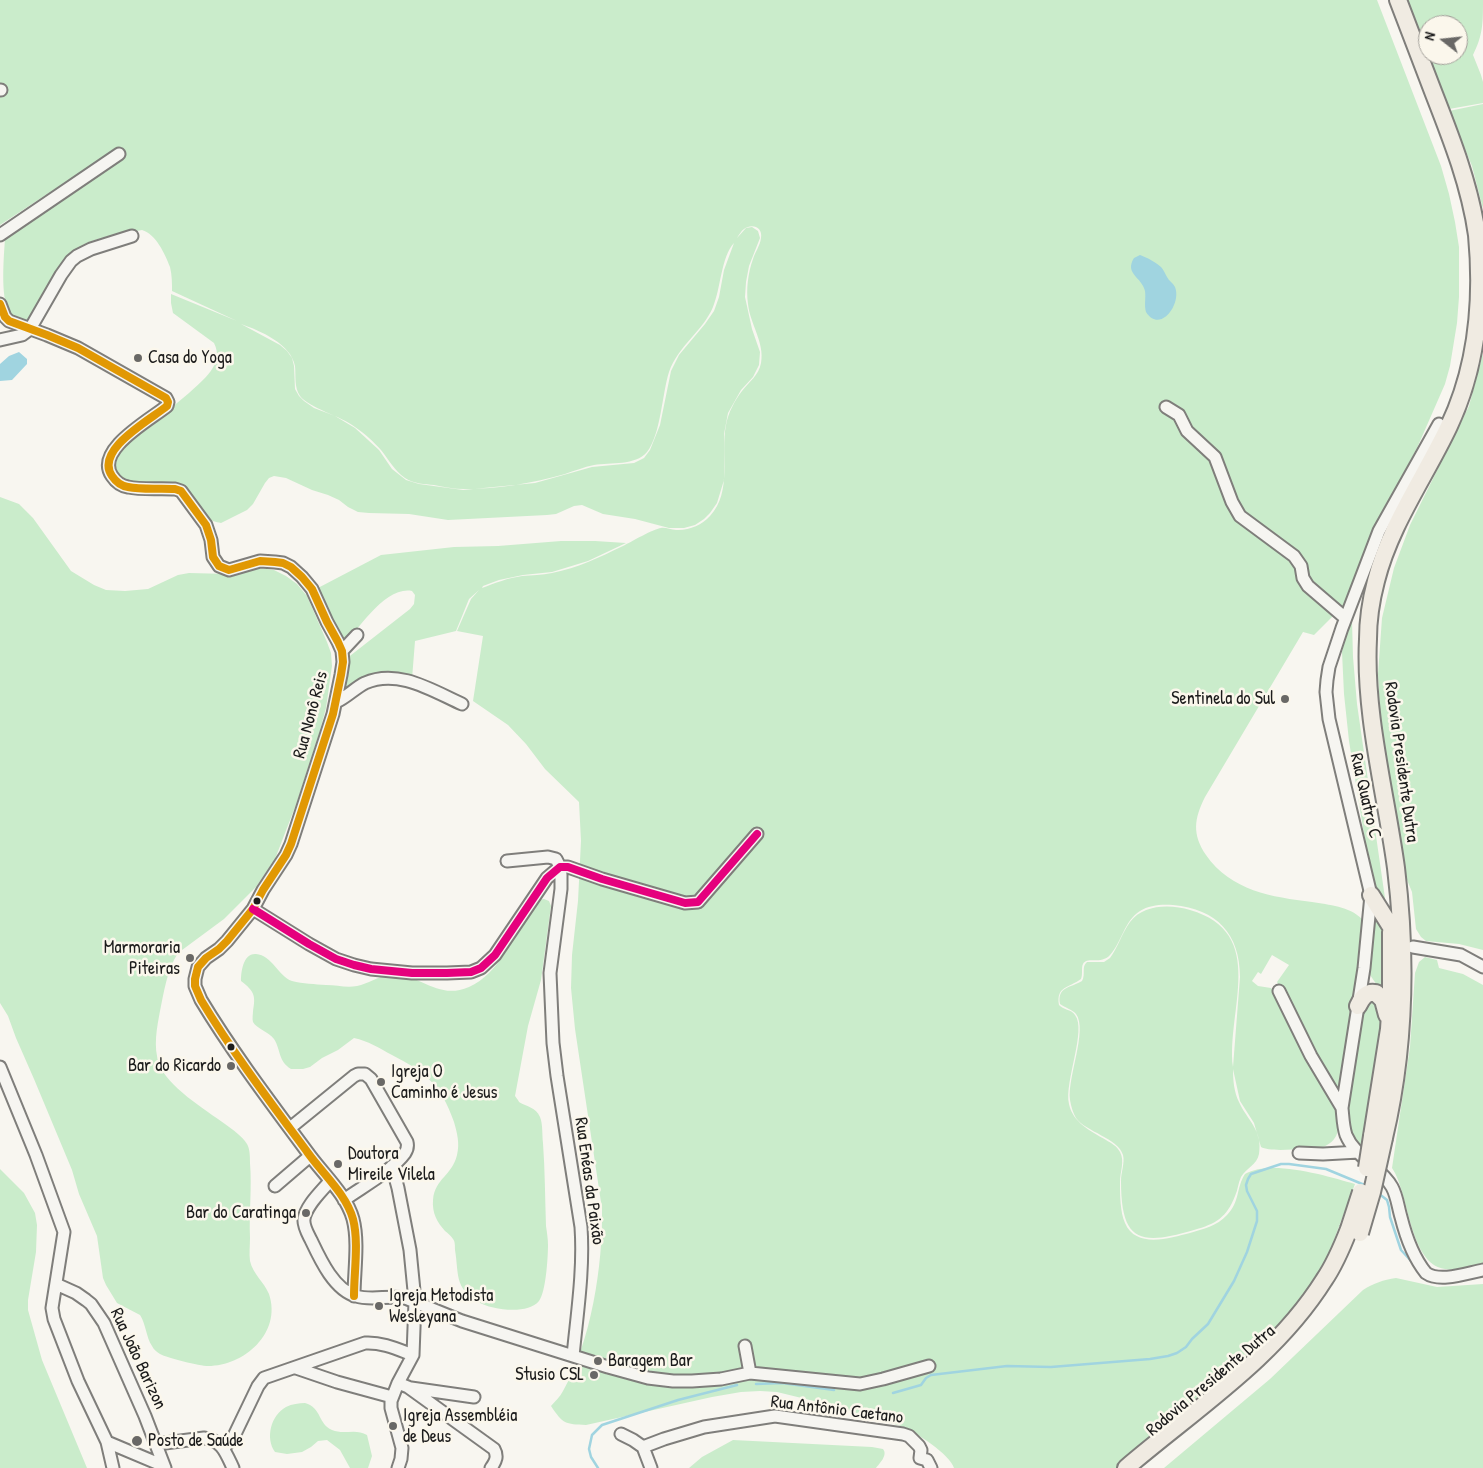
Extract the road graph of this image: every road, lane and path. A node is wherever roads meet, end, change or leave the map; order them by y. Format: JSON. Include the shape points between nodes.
{"nodes":[{"id":1,"x":1387,"y":0,"type":"edge"},
{"id":2,"x":1398,"y":0,"type":"edge"},
{"id":3,"x":119,"y":154,"type":"dead end"},
{"id":4,"x":0,"y":235,"type":"edge"},
{"id":5,"x":132,"y":236,"type":"dead end"},
{"id":6,"x":0,"y":304,"type":"edge"},
{"id":7,"x":30,"y":329,"type":"junction"},
{"id":8,"x":0,"y":340,"type":"edge"},
{"id":9,"x":1166,"y":407,"type":"dead end"},
{"id":10,"x":1439,"y":424,"type":"junction"},
{"id":11,"x":1343,"y":616,"type":"dead end"},
{"id":12,"x":357,"y":635,"type":"dead end"},
{"id":13,"x":342,"y":651,"type":"junction"},
{"id":14,"x":336,"y":702,"type":"junction"},
{"id":15,"x":462,"y":704,"type":"dead end"},
{"id":16,"x":757,"y":834,"type":"dead end"},
{"id":17,"x":507,"y":861,"type":"dead end"},
{"id":18,"x":560,"y":867,"type":"junction"},
{"id":19,"x":1397,"y":881,"type":"junction"},
{"id":20,"x":1369,"y":889,"type":"junction"},
{"id":21,"x":253,"y":909,"type":"junction"},
{"id":22,"x":1391,"y":927,"type":"junction"},
{"id":23,"x":1413,"y":947,"type":"junction"},
{"id":24,"x":1483,"y":966,"type":"edge"},
{"id":25,"x":1403,"y":977,"type":"junction"},
{"id":26,"x":1279,"y":991,"type":"dead end"},
{"id":27,"x":1358,"y":1006,"type":"junction"},
{"id":28,"x":1389,"y":1029,"type":"junction"},
{"id":29,"x":0,"y":1067,"type":"edge"},
{"id":30,"x":1342,"y":1108,"type":"junction"},
{"id":31,"x":290,"y":1128,"type":"junction"},
{"id":32,"x":1378,"y":1137,"type":"junction"},
{"id":33,"x":1359,"y":1152,"type":"junction"},
{"id":34,"x":1299,"y":1153,"type":"dead end"},
{"id":35,"x":310,"y":1156,"type":"junction"},
{"id":36,"x":392,"y":1166,"type":"junction"},
{"id":37,"x":330,"y":1181,"type":"junction"},
{"id":38,"x":275,"y":1186,"type":"dead end"},
{"id":39,"x":344,"y":1200,"type":"junction"},
{"id":40,"x":1354,"y":1231,"type":"junction"},
{"id":41,"x":1483,"y":1270,"type":"edge"},
{"id":42,"x":56,"y":1284,"type":"junction"},
{"id":43,"x":354,"y":1296,"type":"junction"},
{"id":44,"x":415,"y":1302,"type":"junction"},
{"id":45,"x":745,"y":1346,"type":"dead end"},
{"id":46,"x":413,"y":1355,"type":"junction"},
{"id":47,"x":573,"y":1356,"type":"junction"},
{"id":48,"x":929,"y":1366,"type":"dead end"},
{"id":49,"x":296,"y":1368,"type":"junction"},
{"id":50,"x":750,"y":1373,"type":"junction"},
{"id":51,"x":403,"y":1385,"type":"junction"},
{"id":52,"x":392,"y":1397,"type":"junction"},
{"id":53,"x":474,"y":1397,"type":"dead end"},
{"id":54,"x":621,"y":1434,"type":"dead end"},
{"id":55,"x":664,"y":1438,"type":"junction"},
{"id":56,"x":107,"y":1442,"type":"junction"},
{"id":57,"x":157,"y":1444,"type":"junction"},
{"id":58,"x":643,"y":1447,"type":"junction"},
{"id":59,"x":224,"y":1448,"type":"junction"},
{"id":60,"x":919,"y":1463,"type":"edge"},
{"id":61,"x":164,"y":1467,"type":"edge"},
{"id":62,"x":113,"y":1468,"type":"edge"},
{"id":63,"x":234,"y":1468,"type":"edge"},
{"id":64,"x":398,"y":1468,"type":"edge"},
{"id":65,"x":491,"y":1468,"type":"edge"},
{"id":66,"x":651,"y":1468,"type":"edge"},
{"id":67,"x":931,"y":1468,"type":"edge"},
{"id":68,"x":1126,"y":1468,"type":"edge"},
{"id":69,"x":1138,"y":1468,"type":"edge"}],
"edges":[{"from":1,"to":10,"type":"highway","name":"Rodovia Presidente Dutra","via":[[1448,161],[1462,212],[1469,257],[1468,330],[1456,379]]},
{"from":2,"to":19,"type":"highway","name":"Rodovia Presidente Dutra","via":[[1461,167],[1474,219],[1481,273],[1476,339],[1458,405],[1390,541],[1376,578],[1370,614],[1368,681]]},
{"from":3,"to":4,"type":"street"},
{"from":5,"to":7,"type":"street","via":[[91,249],[71,261]]},
{"from":6,"to":7,"type":"street","via":[[6,320]]},
{"from":7,"to":8,"type":"street","via":[[22,336]]},
{"from":7,"to":13,"type":"street","name":"Rua Nonô Reis","via":[[78,348],[166,398],[168,405],[114,450],[108,463],[113,478],[128,487],[181,490],[206,525],[214,561],[222,568],[233,570],[266,561],[291,567],[312,589]]},
{"from":9,"to":11,"type":"street","via":[[1179,415],[1188,431],[1215,457],[1240,516],[1294,556],[1306,583]]},
{"from":10,"to":20,"type":"street","name":"Rua Quatro C","via":[[1372,547],[1327,680],[1329,719]]},
{"from":10,"to":22,"type":"highway","name":"Rodovia Presidente Dutra","via":[[1373,558],[1359,622],[1360,698]]},
{"from":12,"to":13,"type":"street"},
{"from":13,"to":14,"type":"street","name":"Rua Nonô Reis"},
{"from":14,"to":15,"type":"street","via":[[366,683],[387,678],[407,680]]},
{"from":14,"to":21,"type":"street","name":"Rua Nonô Reis","via":[[291,844]]},
{"from":16,"to":18,"type":"street","via":[[698,902],[685,903]]},
{"from":17,"to":18,"type":"street","via":[[548,857],[556,859]]},
{"from":18,"to":21,"type":"street","via":[[547,878],[495,955],[481,968],[470,972],[412,973],[354,965],[309,944]]},
{"from":18,"to":47,"type":"street","name":"Rua Enéas da Paixão","via":[[561,889],[550,973],[557,1076],[582,1233]]},
{"from":19,"to":23,"type":"highway"},
{"from":19,"to":25,"type":"highway","name":"Rodovia Presidente Dutra"},
{"from":20,"to":22,"type":"highway"},
{"from":20,"to":27,"type":"street","name":"Rua Quatro C"},
{"from":21,"to":31,"type":"street","name":"Rua Nonô Reis","via":[[223,946],[201,964],[194,986],[241,1063]]},
{"from":22,"to":28,"type":"highway","name":"Rodovia Presidente Dutra"},
{"from":23,"to":24,"type":"street","via":[[1461,956]]},
{"from":23,"to":25,"type":"highway"},
{"from":25,"to":32,"type":"highway","name":"Rodovia Presidente Dutra","via":[[1393,1100]]},
{"from":26,"to":30,"type":"street","via":[[1311,1056]]},
{"from":27,"to":28,"type":"highway","via":[[1366,995],[1378,994],[1386,1006]]},
{"from":27,"to":30,"type":"street","name":"Rua Quatro C"},
{"from":28,"to":32,"type":"highway","name":"Rodovia Presidente Dutra"},
{"from":29,"to":42,"type":"street","via":[[64,1232]]},
{"from":30,"to":33,"type":"street","name":"Rua Quatro C","via":[[1347,1136]]},
{"from":31,"to":35,"type":"street","name":"Rua Nonô Reis"},
{"from":31,"to":36,"type":"street","via":[[354,1076],[365,1074],[407,1142],[405,1153]]},
{"from":32,"to":40,"type":"highway","name":"Rodovia Presidente Dutra","bridge":true},
{"from":33,"to":34,"type":"street"},
{"from":33,"to":41,"type":"street","name":"Rua Quatro C","via":[[1388,1181],[1410,1246],[1430,1276],[1439,1278]]},
{"from":35,"to":37,"type":"street","name":"Rua Nonô Reis"},
{"from":35,"to":38,"type":"street"},
{"from":36,"to":39,"type":"street"},
{"from":36,"to":44,"type":"street","via":[[410,1250]]},
{"from":37,"to":39,"type":"street","name":"Rua Nonô Reis"},
{"from":37,"to":43,"type":"street","via":[[312,1203],[304,1224],[326,1270]]},
{"from":39,"to":43,"type":"street","name":"Rua Nonô Reis","via":[[355,1230]]},
{"from":40,"to":68,"type":"highway","name":"Rodovia Presidente Dutra","via":[[1325,1280],[1272,1345]]},
{"from":40,"to":69,"type":"highway","name":"Rodovia Presidente Dutra","via":[[1346,1264],[1332,1290],[1309,1320],[1258,1371]]},
{"from":42,"to":56,"type":"street","via":[[52,1308],[54,1319]]},
{"from":42,"to":57,"type":"street","name":"Rua João Barizon","via":[[76,1293],[96,1310]]},
{"from":43,"to":44,"type":"street","via":[[398,1297]]},
{"from":44,"to":46,"type":"street"},
{"from":44,"to":47,"type":"street","via":[[462,1321]]},
{"from":45,"to":50,"type":"street"},
{"from":46,"to":49,"type":"street","via":[[378,1343],[365,1344]]},
{"from":46,"to":51,"type":"street"},
{"from":47,"to":50,"type":"street","via":[[642,1376],[673,1381],[721,1379]]},
{"from":48,"to":50,"type":"street","via":[[860,1384]]},
{"from":49,"to":52,"type":"street"},
{"from":49,"to":59,"type":"street","via":[[262,1379],[237,1430]]},
{"from":51,"to":52,"type":"street"},
{"from":51,"to":53,"type":"street"},
{"from":51,"to":65,"type":"street","via":[[494,1449],[496,1459]]},
{"from":52,"to":64,"type":"street","via":[[391,1408],[402,1448]]},
{"from":54,"to":58,"type":"street"},
{"from":55,"to":58,"type":"street","name":"Rua Antônio Caetano"},
{"from":55,"to":60,"type":"street","name":"Rua Antônio Caetano","via":[[767,1417],[786,1417],[909,1436],[921,1450]]},
{"from":55,"to":66,"type":"street","via":[[654,1450]]},
{"from":56,"to":61,"type":"street"},
{"from":56,"to":62,"type":"street"},
{"from":57,"to":59,"type":"street","via":[[204,1438],[215,1440]]},
{"from":57,"to":61,"type":"street","name":"Rua João Barizon"},
{"from":58,"to":66,"type":"street"},
{"from":59,"to":63,"type":"street"},
{"from":60,"to":67,"type":"street","name":"Rua Antônio Caetano","via":[[927,1460]]}]}
